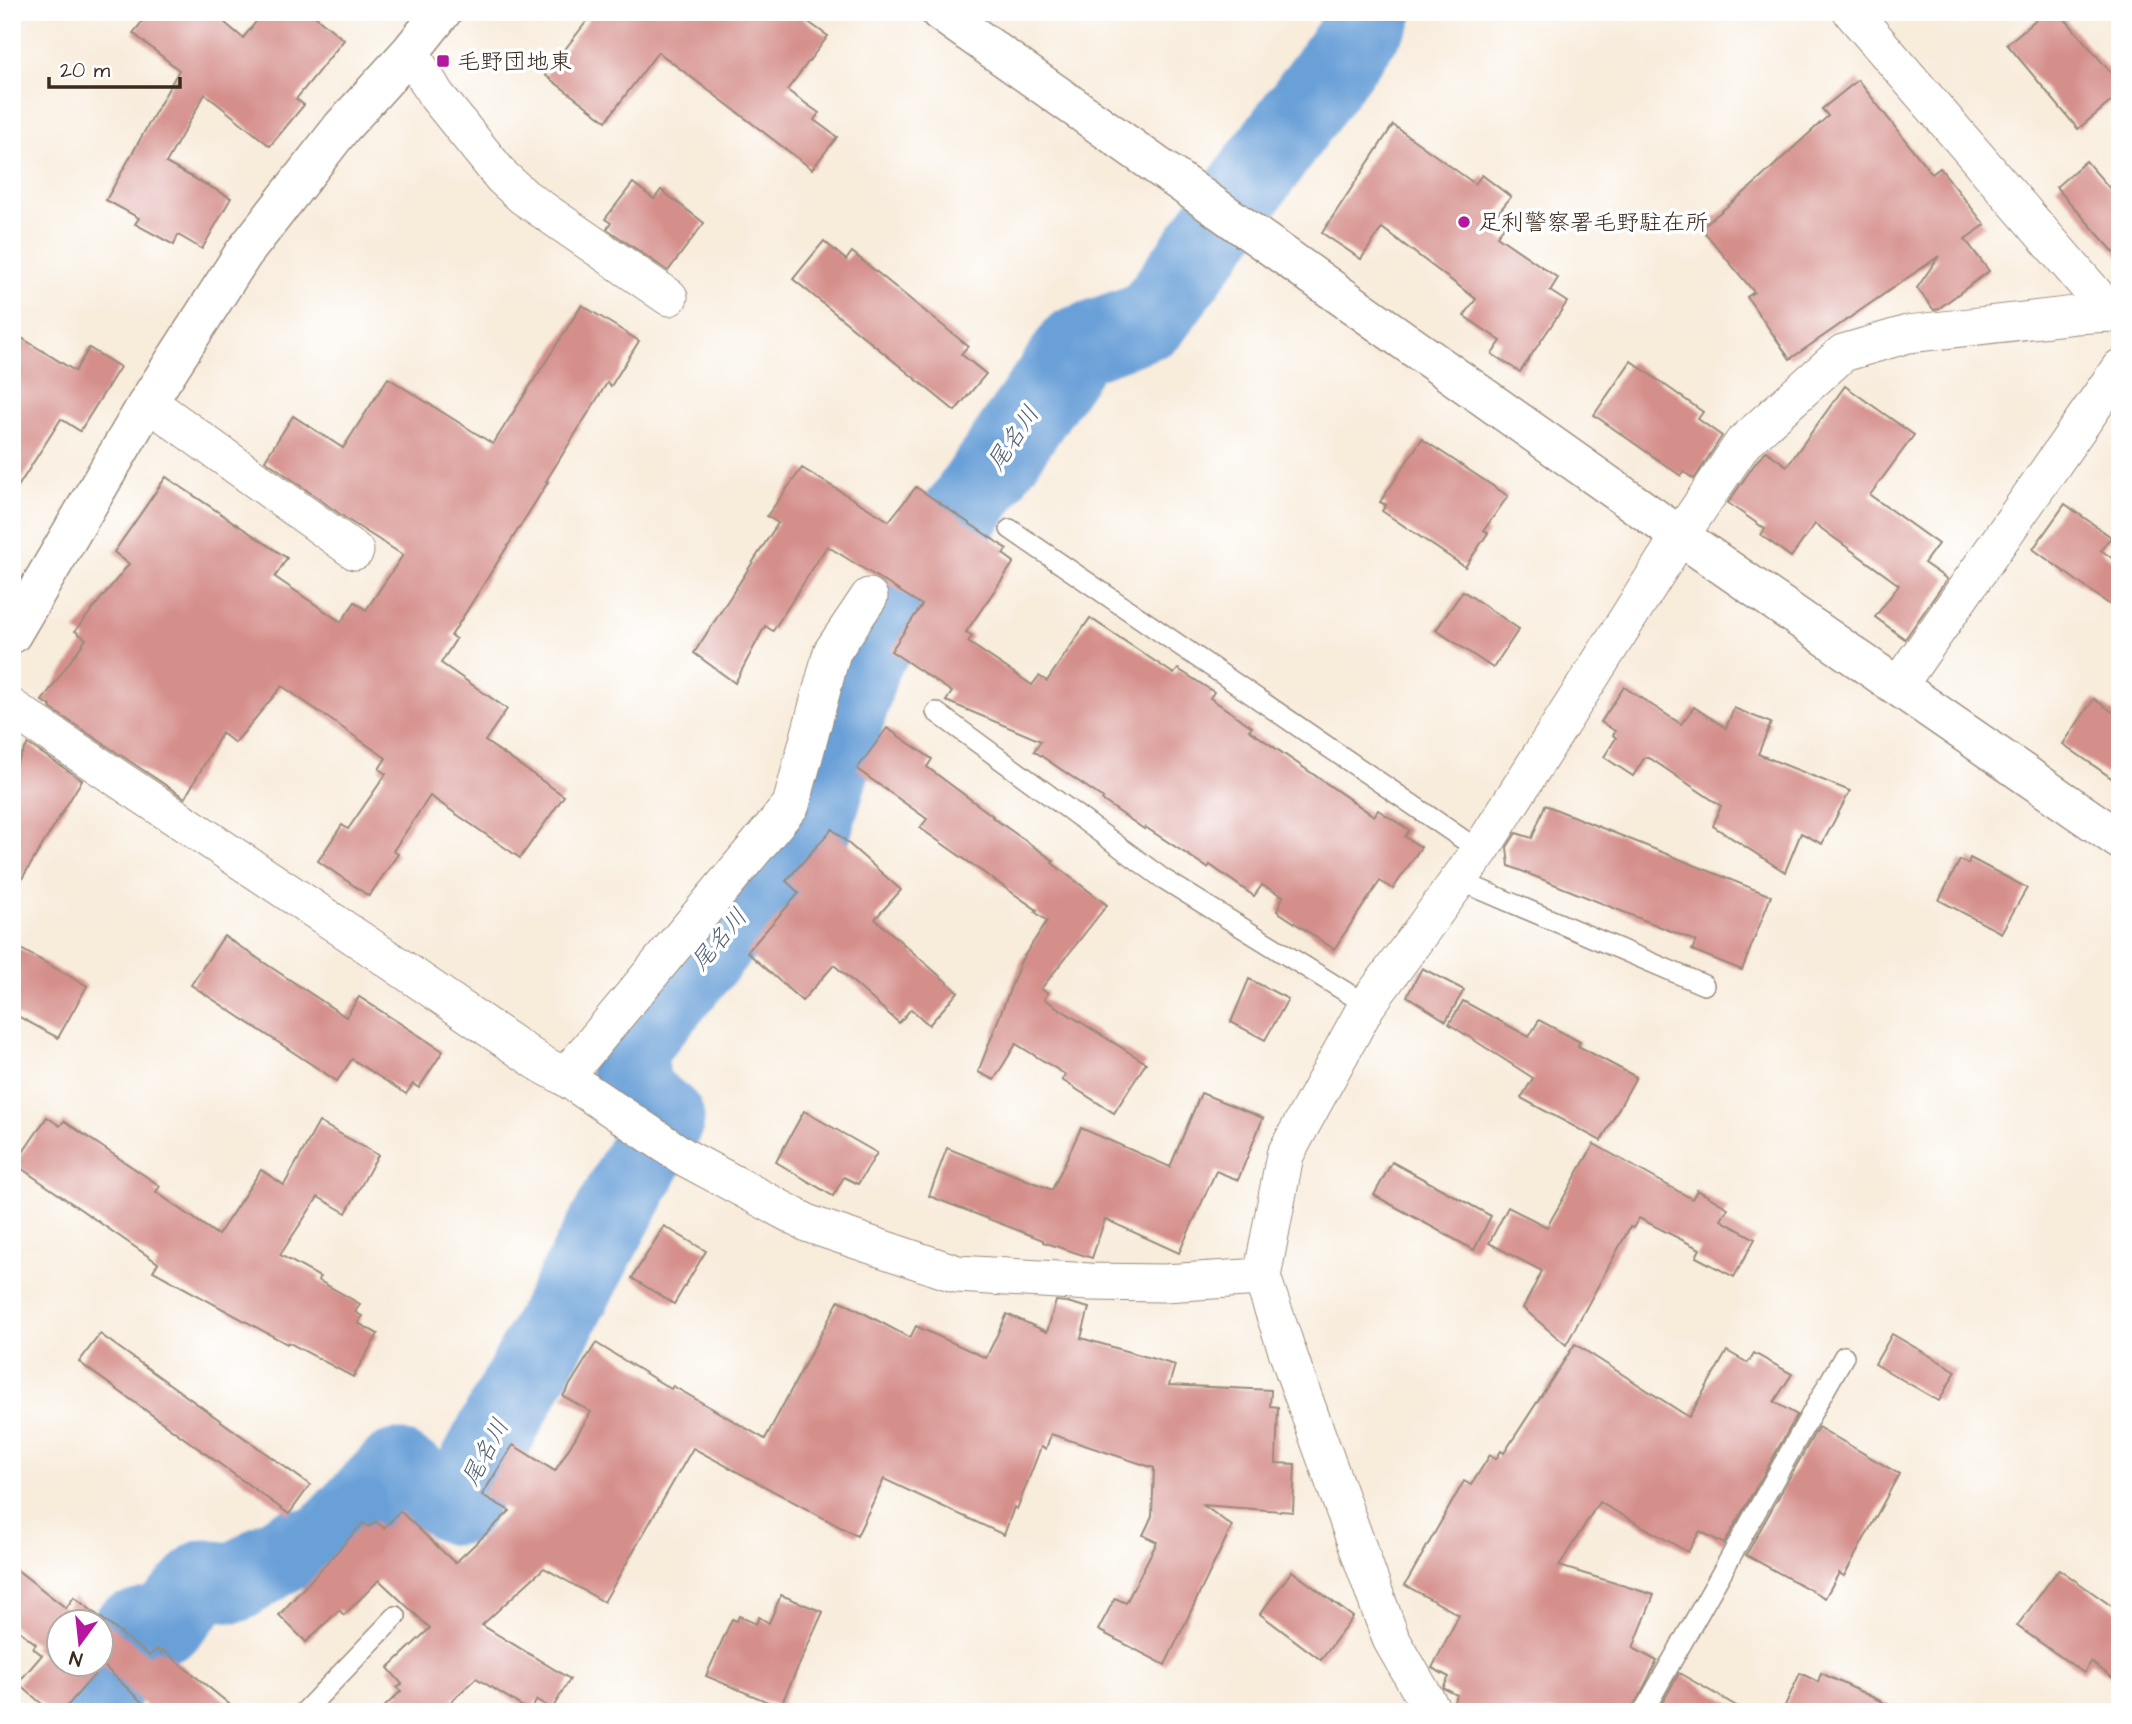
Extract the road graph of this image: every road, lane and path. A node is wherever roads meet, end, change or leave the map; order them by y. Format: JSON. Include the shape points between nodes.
{"nodes":[{"id":1,"x":442,"y":12,"type":"edge"},
{"id":2,"x":940,"y":12,"type":"edge"},
{"id":3,"x":1852,"y":12,"type":"edge"},
{"id":4,"x":410,"y":52,"type":"junction"},
{"id":5,"x":669,"y":297,"type":"dead end"},
{"id":6,"x":2115,"y":314,"type":"edge"},
{"id":7,"x":2120,"y":368,"type":"edge"},
{"id":8,"x":148,"y":402,"type":"junction"},
{"id":9,"x":1010,"y":529,"type":"dead end"},
{"id":10,"x":1680,"y":536,"type":"junction"},
{"id":11,"x":355,"y":551,"type":"dead end"},
{"id":12,"x":869,"y":597,"type":"dead end"},
{"id":13,"x":12,"y":634,"type":"edge"},
{"id":14,"x":1898,"y":686,"type":"junction"},
{"id":15,"x":12,"y":708,"type":"edge"},
{"id":16,"x":936,"y":712,"type":"dead end"},
{"id":17,"x":2120,"y":840,"type":"edge"},
{"id":18,"x":1469,"y":866,"type":"junction"},
{"id":19,"x":1704,"y":985,"type":"dead end"},
{"id":20,"x":1367,"y":1005,"type":"junction"},
{"id":21,"x":565,"y":1077,"type":"junction"},
{"id":22,"x":1262,"y":1277,"type":"junction"},
{"id":23,"x":1844,"y":1356,"type":"dead end"},
{"id":24,"x":396,"y":1616,"type":"dead end"},
{"id":25,"x":304,"y":1712,"type":"edge"},
{"id":26,"x":1433,"y":1712,"type":"edge"},
{"id":27,"x":1643,"y":1712,"type":"edge"}],
"edges":[{"from":1,"to":4,"type":"street"},
{"from":2,"to":10,"type":"street"},
{"from":3,"to":6,"type":"street"},
{"from":4,"to":5,"type":"street","via":[[436,95],[502,177]]},
{"from":4,"to":8,"type":"street","via":[[342,127],[243,254]]},
{"from":6,"to":10,"type":"street","via":[[1908,334],[1843,353],[1743,443]]},
{"from":7,"to":14,"type":"street"},
{"from":8,"to":11,"type":"street"},
{"from":8,"to":13,"type":"street"},
{"from":9,"to":18,"type":"lane"},
{"from":10,"to":14,"type":"street"},
{"from":10,"to":18,"type":"street"},
{"from":12,"to":21,"type":"street","via":[[832,652],[792,805]]},
{"from":14,"to":17,"type":"street"},
{"from":15,"to":21,"type":"street"},
{"from":16,"to":20,"type":"lane","via":[[1162,878]]},
{"from":18,"to":19,"type":"lane"},
{"from":18,"to":20,"type":"street"},
{"from":20,"to":22,"type":"street","via":[[1285,1155]]},
{"from":21,"to":22,"type":"street","via":[[684,1157],[809,1224],[957,1274],[1164,1283]]},
{"from":22,"to":26,"type":"street","via":[[1391,1639]]},
{"from":23,"to":27,"type":"lane"},
{"from":24,"to":25,"type":"lane"}]}
